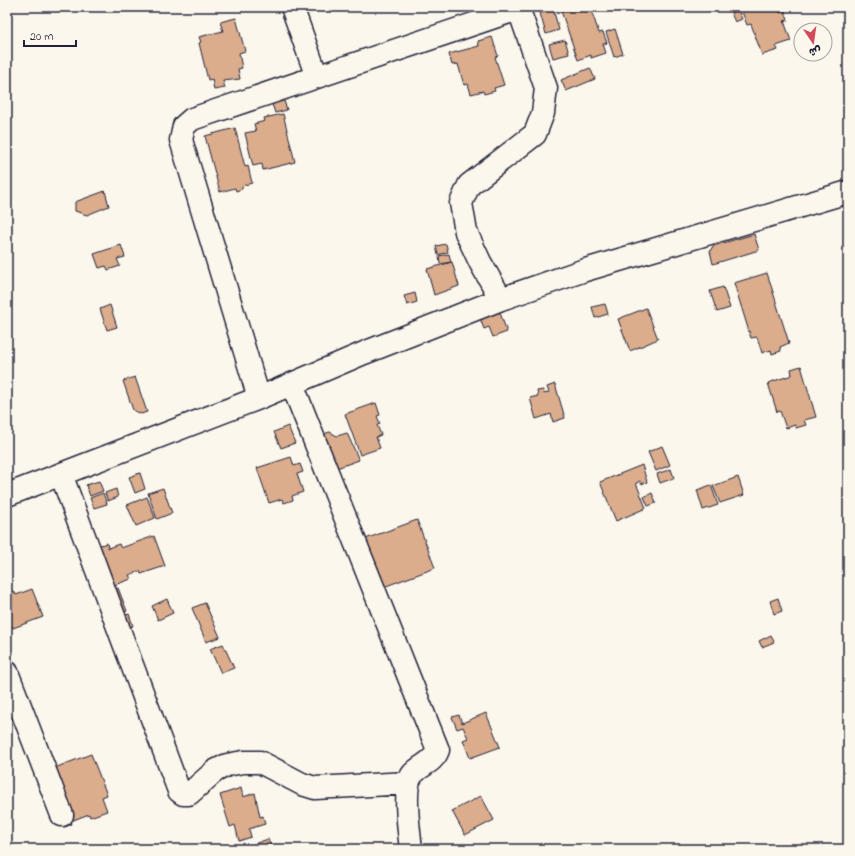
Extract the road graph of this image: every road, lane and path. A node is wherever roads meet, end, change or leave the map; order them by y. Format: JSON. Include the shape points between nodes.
{"nodes":[{"id":1,"x":292,"y":7,"type":"edge"},
{"id":2,"x":518,"y":8,"type":"edge"},
{"id":3,"x":317,"y":77,"type":"junction"},
{"id":4,"x":848,"y":192,"type":"edge"},
{"id":5,"x":501,"y":299,"type":"junction"},
{"id":6,"x":292,"y":384,"type":"junction"},
{"id":7,"x":259,"y":398,"type":"junction"},
{"id":8,"x":61,"y":474,"type":"junction"},
{"id":9,"x":7,"y":495,"type":"edge"},
{"id":10,"x":7,"y":672,"type":"edge"},
{"id":11,"x":408,"y":783,"type":"junction"},
{"id":12,"x":62,"y":815,"type":"dead end"},
{"id":13,"x":411,"y":849,"type":"edge"}],
"edges":[{"from":1,"to":3,"type":"street"},
{"from":2,"to":3,"type":"street"},
{"from":2,"to":5,"type":"street","via":[[546,88],[543,113],[535,134],[469,185],[461,203],[466,232]]},
{"from":3,"to":7,"type":"street","via":[[192,119],[184,126],[182,140]]},
{"from":4,"to":5,"type":"street","via":[[582,271]]},
{"from":5,"to":6,"type":"street"},
{"from":6,"to":7,"type":"street"},
{"from":6,"to":11,"type":"street","via":[[438,750],[436,757],[412,774]]},
{"from":7,"to":8,"type":"street"},
{"from":8,"to":9,"type":"street"},
{"from":8,"to":11,"type":"street","via":[[179,791],[189,794],[214,770],[243,762],[260,762],[315,788]]},
{"from":10,"to":12,"type":"street"},
{"from":11,"to":13,"type":"street"}]}
